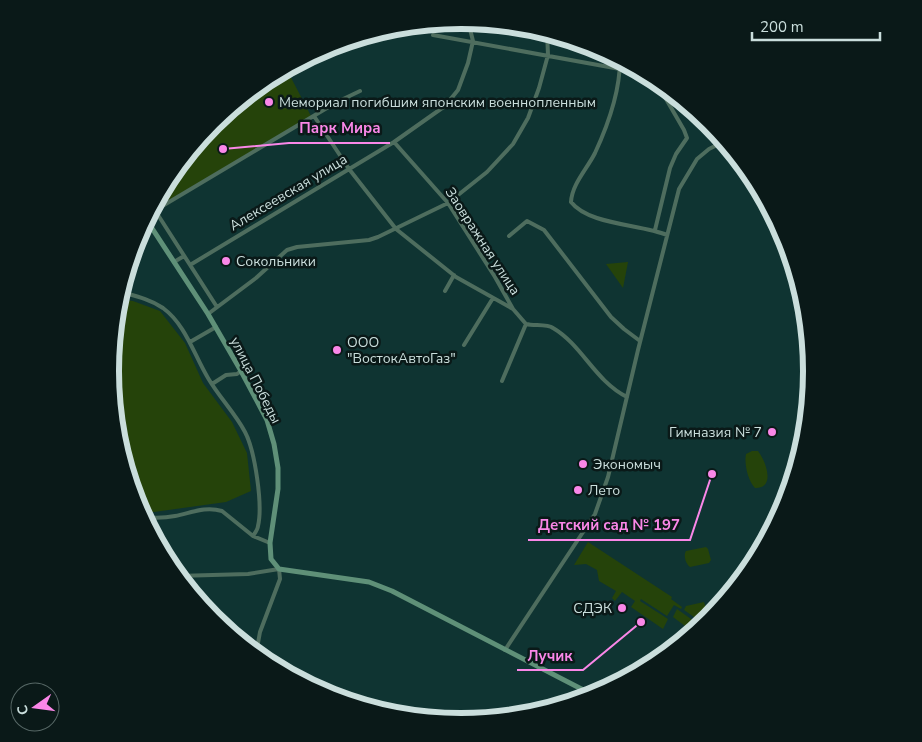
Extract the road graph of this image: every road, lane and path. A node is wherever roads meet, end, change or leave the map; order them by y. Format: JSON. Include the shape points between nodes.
{"nodes":[{"id":1,"x":470,"y":29,"type":"edge"},
{"id":2,"x":434,"y":35,"type":"dead end"},
{"id":3,"x":548,"y":40,"type":"edge"},
{"id":4,"x":473,"y":41,"type":"junction"},
{"id":5,"x":548,"y":55,"type":"junction"},
{"id":6,"x":620,"y":69,"type":"joint"},
{"id":7,"x":360,"y":91,"type":"dead end"},
{"id":8,"x":663,"y":95,"type":"edge"},
{"id":9,"x":314,"y":116,"type":"junction"},
{"id":10,"x":394,"y":142,"type":"junction"},
{"id":11,"x":718,"y":145,"type":"edge"},
{"id":12,"x":349,"y":169,"type":"junction"},
{"id":13,"x":448,"y":203,"type":"junction"},
{"id":14,"x":161,"y":207,"type":"edge"},
{"id":15,"x":158,"y":212,"type":"edge"},
{"id":16,"x":151,"y":227,"type":"edge"},
{"id":17,"x":396,"y":228,"type":"junction"},
{"id":18,"x":655,"y":230,"type":"junction"},
{"id":19,"x":667,"y":235,"type":"junction"},
{"id":20,"x":509,"y":236,"type":"dead end"},
{"id":21,"x":184,"y":256,"type":"junction"},
{"id":22,"x":174,"y":262,"type":"junction"},
{"id":23,"x":190,"y":265,"type":"junction"},
{"id":24,"x":453,"y":274,"type":"junction"},
{"id":25,"x":444,"y":291,"type":"dead end"},
{"id":26,"x":127,"y":294,"type":"edge"},
{"id":27,"x":493,"y":298,"type":"junction"},
{"id":28,"x":217,"y":307,"type":"junction"},
{"id":29,"x":513,"y":309,"type":"junction"},
{"id":30,"x":208,"y":314,"type":"junction"},
{"id":31,"x":526,"y":324,"type":"junction"},
{"id":32,"x":216,"y":327,"type":"junction"},
{"id":33,"x":640,"y":341,"type":"junction"},
{"id":34,"x":190,"y":342,"type":"junction"},
{"id":35,"x":464,"y":345,"type":"dead end"},
{"id":36,"x":241,"y":371,"type":"junction"},
{"id":37,"x":502,"y":381,"type":"dead end"},
{"id":38,"x":212,"y":384,"type":"junction"},
{"id":39,"x":627,"y":397,"type":"junction"},
{"id":40,"x":152,"y":517,"type":"edge"},
{"id":41,"x":253,"y":536,"type":"junction"},
{"id":42,"x":270,"y":543,"type":"junction"},
{"id":43,"x":279,"y":569,"type":"junction"},
{"id":44,"x":187,"y":576,"type":"edge"},
{"id":45,"x":257,"y":646,"type":"edge"},
{"id":46,"x":505,"y":650,"type":"junction"},
{"id":47,"x":584,"y":690,"type":"edge"}],
"edges":[{"from":1,"to":4,"type":"street","name":"Алексеевская улица"},
{"from":2,"to":4,"type":"street"},
{"from":3,"to":5,"type":"street"},
{"from":4,"to":5,"type":"street"},
{"from":4,"to":10,"type":"street","name":"Алексеевская улица","via":[[464,76],[452,100]]},
{"from":5,"to":6,"type":"street"},
{"from":5,"to":13,"type":"street","via":[[528,118],[513,144],[487,172]]},
{"from":6,"to":18,"type":"street","via":[[608,122],[574,188],[572,202],[590,216]]},
{"from":7,"to":9,"type":"street"},
{"from":8,"to":18,"type":"street","via":[[686,140],[670,168]]},
{"from":9,"to":12,"type":"street"},
{"from":9,"to":14,"type":"street"},
{"from":10,"to":12,"type":"street","name":"Алексеевская улица"},
{"from":10,"to":13,"type":"street","name":"Заовражная улица"},
{"from":11,"to":19,"type":"street","via":[[697,159],[684,178]]},
{"from":12,"to":17,"type":"street"},
{"from":12,"to":23,"type":"street","name":"Алексеевская улица"},
{"from":13,"to":17,"type":"street"},
{"from":13,"to":29,"type":"street","name":"Заовражная улица"},
{"from":15,"to":21,"type":"street"},
{"from":16,"to":22,"type":"street","name":"улица Победы"},
{"from":17,"to":24,"type":"street"},
{"from":17,"to":28,"type":"street","via":[[369,240],[287,250]]},
{"from":18,"to":19,"type":"street"},
{"from":19,"to":33,"type":"street"},
{"from":20,"to":33,"type":"street","via":[[527,221],[544,230],[611,317]]},
{"from":21,"to":22,"type":"street"},
{"from":21,"to":23,"type":"street"},
{"from":22,"to":30,"type":"street","name":"улица Победы"},
{"from":23,"to":28,"type":"street"},
{"from":24,"to":25,"type":"street"},
{"from":24,"to":27,"type":"street"},
{"from":26,"to":34,"type":"street","via":[[149,300],[163,309],[176,320]]},
{"from":27,"to":29,"type":"street"},
{"from":27,"to":35,"type":"street"},
{"from":28,"to":30,"type":"street"},
{"from":29,"to":31,"type":"street"},
{"from":30,"to":32,"type":"street","name":"улица Победы"},
{"from":31,"to":37,"type":"street"},
{"from":31,"to":39,"type":"street","via":[[553,327],[602,379]]},
{"from":32,"to":34,"type":"street"},
{"from":32,"to":36,"type":"street","name":"улица Победы"},
{"from":33,"to":39,"type":"street"},
{"from":34,"to":38,"type":"street"},
{"from":36,"to":38,"type":"street"},
{"from":36,"to":42,"type":"street","name":"улица Победы","via":[[267,420],[274,444],[278,490]]},
{"from":38,"to":41,"type":"street","via":[[245,430],[253,451],[259,499],[258,527]]},
{"from":39,"to":46,"type":"street","via":[[608,477],[595,514]]},
{"from":40,"to":41,"type":"street","via":[[174,517],[191,511],[222,511]]},
{"from":41,"to":42,"type":"street"},
{"from":42,"to":43,"type":"street","name":"улица Победы","via":[[272,559]]},
{"from":43,"to":44,"type":"street","via":[[248,574]]},
{"from":43,"to":45,"type":"street","via":[[280,580]]},
{"from":43,"to":46,"type":"street","via":[[369,582]]},
{"from":46,"to":47,"type":"street"}]}
